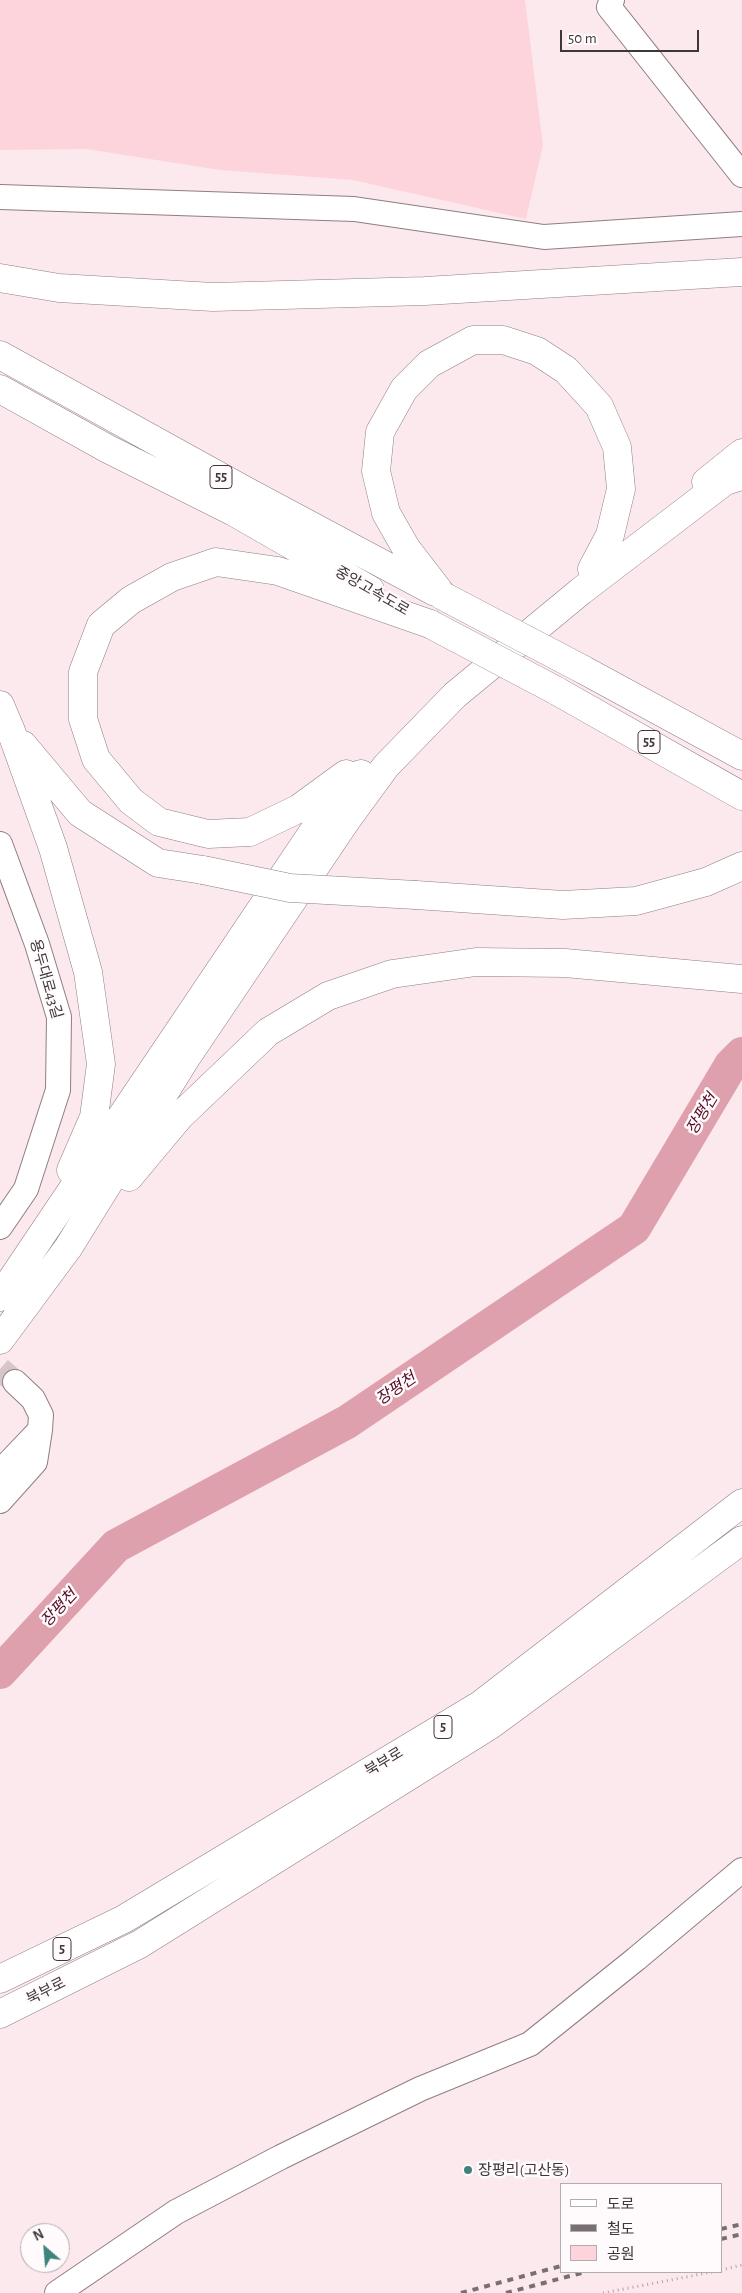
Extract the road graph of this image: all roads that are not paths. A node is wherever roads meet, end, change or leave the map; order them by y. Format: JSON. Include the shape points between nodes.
{"nodes":[{"id":1,"x":612,"y":0,"type":"edge"},
{"id":2,"x":742,"y":175,"type":"edge"},
{"id":3,"x":0,"y":197,"type":"edge"},
{"id":4,"x":742,"y":224,"type":"edge"},
{"id":5,"x":742,"y":272,"type":"edge"},
{"id":6,"x":0,"y":278,"type":"edge"},
{"id":7,"x":0,"y":355,"type":"edge"},
{"id":8,"x":0,"y":389,"type":"edge"},
{"id":9,"x":742,"y":453,"type":"edge"},
{"id":10,"x":742,"y":476,"type":"edge"},
{"id":11,"x":592,"y":569,"type":"junction"},
{"id":12,"x":443,"y":596,"type":"junction"},
{"id":13,"x":430,"y":624,"type":"junction"},
{"id":14,"x":0,"y":705,"type":"edge"},
{"id":15,"x":11,"y":731,"type":"junction"},
{"id":16,"x":385,"y":746,"type":"junction"},
{"id":17,"x":734,"y":747,"type":"edge"},
{"id":18,"x":742,"y":796,"type":"edge"},
{"id":19,"x":0,"y":844,"type":"edge"},
{"id":20,"x":742,"y":866,"type":"edge"},
{"id":21,"x":742,"y":979,"type":"edge"},
{"id":22,"x":0,"y":1227,"type":"edge"},
{"id":23,"x":42,"y":1236,"type":"junction"},
{"id":24,"x":68,"y":1248,"type":"junction"},
{"id":25,"x":8,"y":1307,"type":"edge"},
{"id":26,"x":0,"y":1340,"type":"edge"},
{"id":27,"x":15,"y":1382,"type":"tunnel mouth"},
{"id":28,"x":40,"y":1430,"type":"junction"},
{"id":29,"x":0,"y":1472,"type":"edge"},
{"id":30,"x":0,"y":1501,"type":"edge"},
{"id":31,"x":742,"y":1503,"type":"edge"},
{"id":32,"x":742,"y":1540,"type":"edge"},
{"id":33,"x":742,"y":1870,"type":"edge"},
{"id":34,"x":0,"y":1979,"type":"edge"},
{"id":35,"x":0,"y":2014,"type":"edge"},
{"id":36,"x":57,"y":2293,"type":"edge"}],
"edges":[{"from":1,"to":2,"type":"street","via":[[609,8]]},
{"from":3,"to":4,"type":"street","via":[[354,209],[544,237]]},
{"from":5,"to":6,"type":"highway","via":[[425,291],[213,297],[60,288]]},
{"from":7,"to":12,"type":"highway","name":"중앙고속도로","number":"55"},
{"from":8,"to":13,"type":"highway","name":"중앙고속도로","number":"55","via":[[108,449],[234,512]]},
{"from":9,"to":11,"type":"highway","via":[[670,512]]},
{"from":10,"to":24,"type":"highway","via":[[725,481],[580,591],[455,695],[386,766],[184,1061]]},
{"from":11,"to":12,"type":"highway","via":[[610,535],[620,489],[617,447],[599,406],[566,370],[537,351],[504,340],[473,340],[429,364],[404,389],[380,432],[376,471],[386,513],[406,548]]},
{"from":11,"to":16,"type":"highway","via":[[444,688]]},
{"from":12,"to":17,"type":"highway","name":"중앙고속도로","number":"55","bridge":true},
{"from":13,"to":16,"type":"highway","via":[[278,571],[216,562],[172,577],[131,600],[101,625],[83,672],[83,719],[96,759],[131,801],[159,822],[188,830],[208,834],[250,832],[298,808]]},
{"from":13,"to":18,"type":"highway","name":"중앙고속도로","number":"55","bridge":true,"via":[[555,690]]},
{"from":14,"to":15,"type":"highway"},
{"from":15,"to":20,"type":"highway","bridge":true,"via":[[80,813],[158,863],[290,888],[563,905],[636,901],[706,882]]},
{"from":15,"to":23,"type":"highway","via":[[53,848],[88,972],[101,1064],[94,1117]]},
{"from":16,"to":23,"type":"highway","via":[[325,814]]},
{"from":19,"to":22,"type":"street","name":"용두대로43길","via":[[37,944],[59,1017],[58,1090],[26,1189]]},
{"from":21,"to":24,"type":"highway","via":[[565,963],[476,962],[392,974],[328,996],[268,1032],[180,1116]]},
{"from":23,"to":25,"type":"highway"},
{"from":24,"to":25,"type":"highway"},
{"from":25,"to":26,"type":"highway"},
{"from":27,"to":28,"type":"street","via":[[33,1399],[42,1415]]},
{"from":28,"to":29,"type":"street"},
{"from":28,"to":30,"type":"street","via":[[35,1462]]},
{"from":31,"to":34,"type":"highway","name":"북부로","number":"5","via":[[480,1705],[124,1919]]},
{"from":32,"to":35,"type":"highway","name":"북부로","number":"5","via":[[489,1726],[140,1944]]},
{"from":33,"to":36,"type":"street","via":[[530,2044],[420,2089],[193,2203]]}]}
